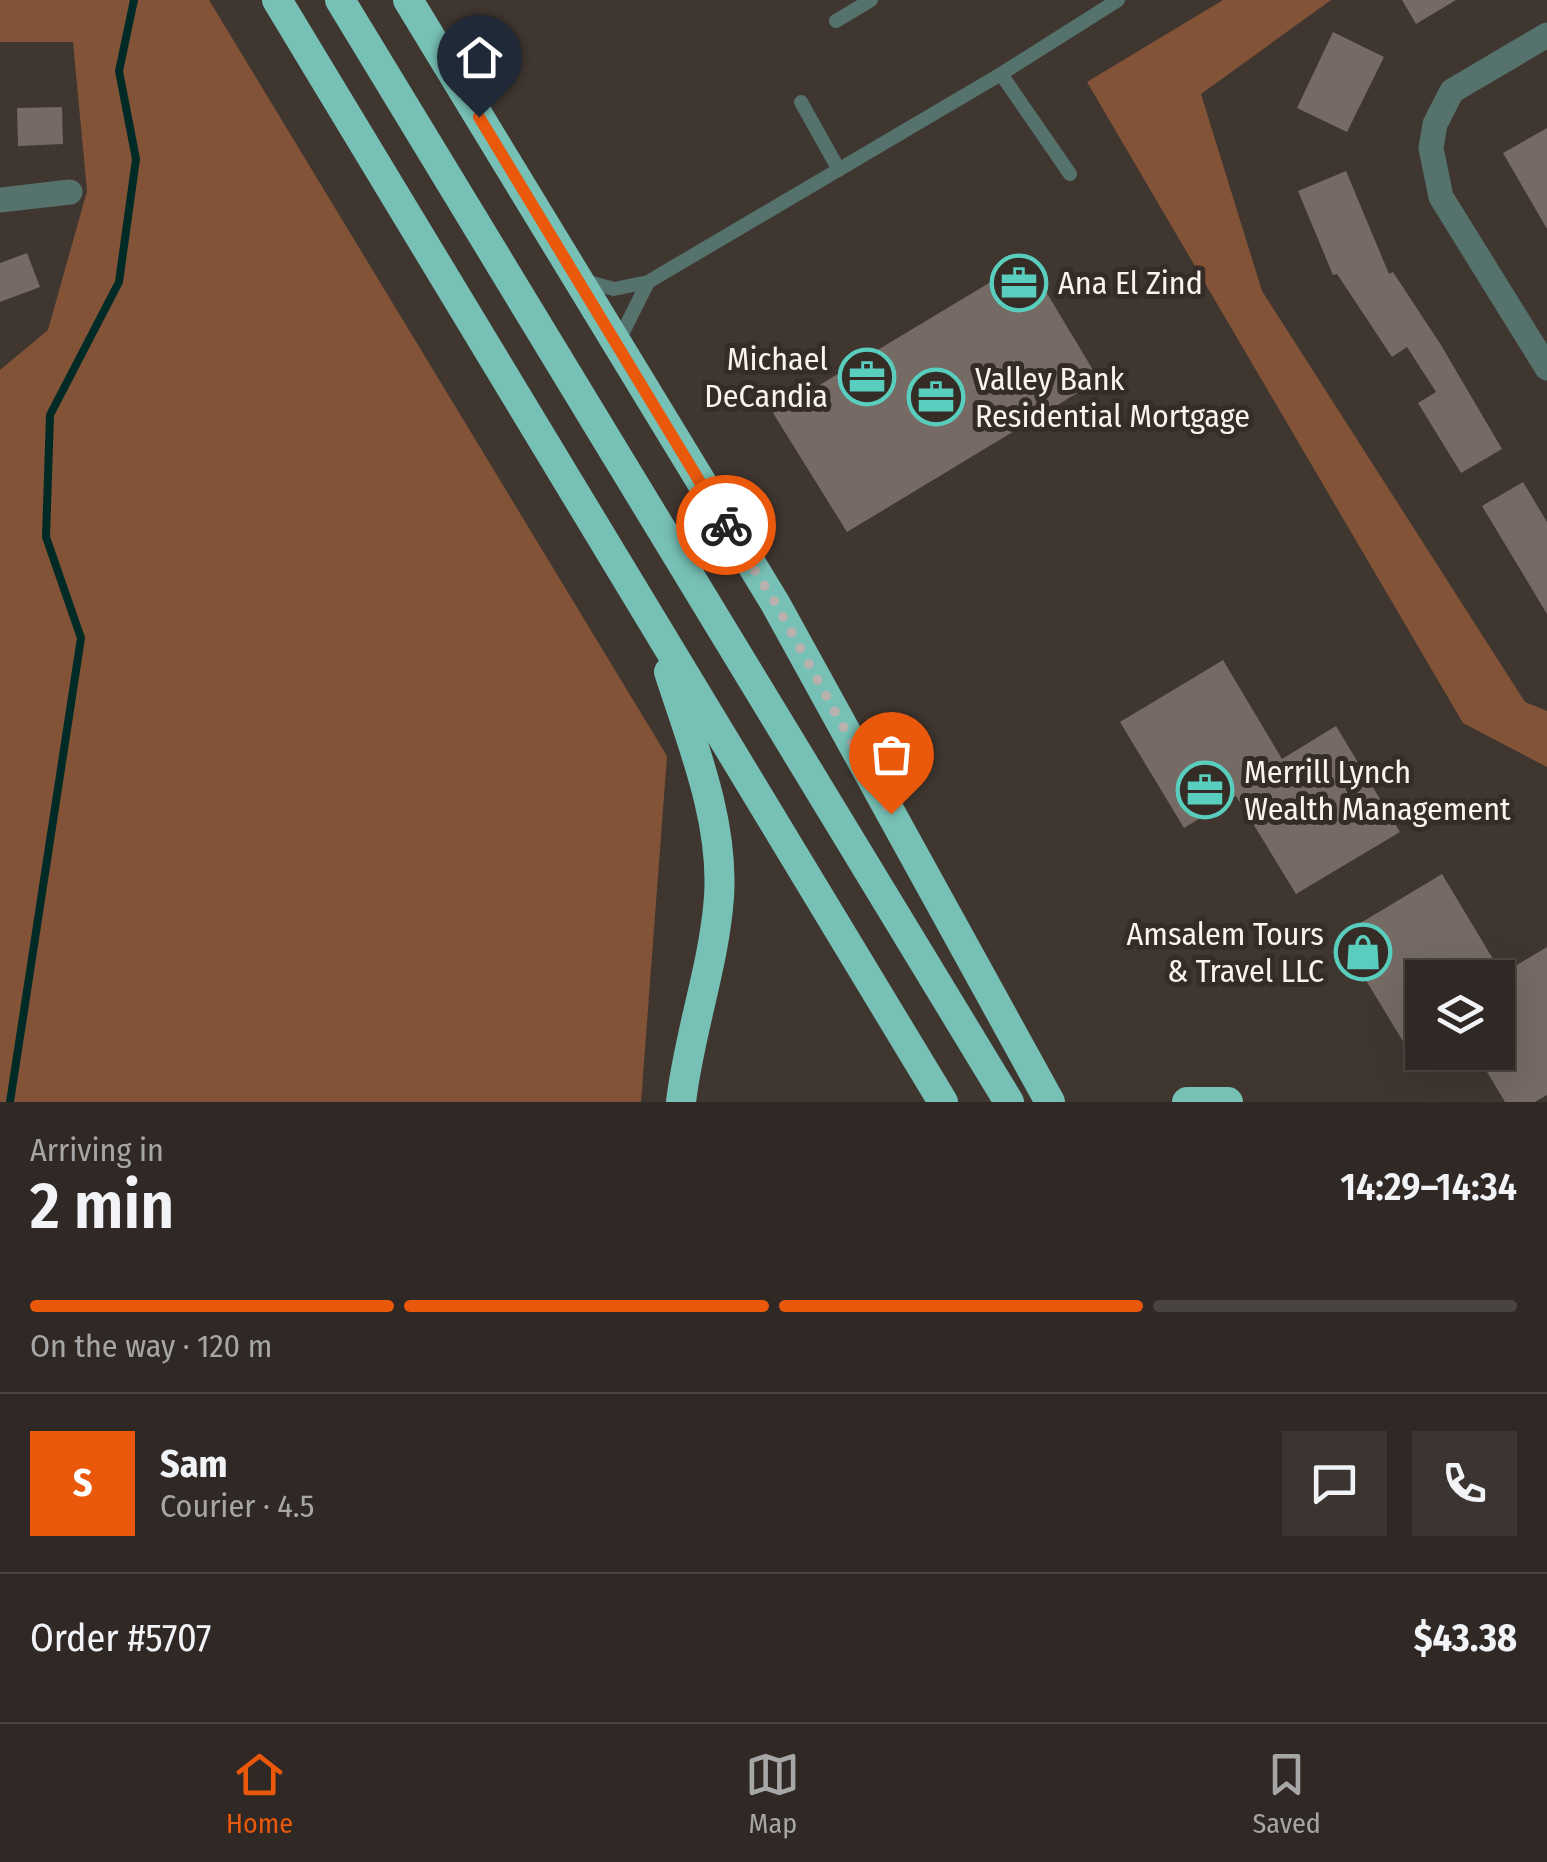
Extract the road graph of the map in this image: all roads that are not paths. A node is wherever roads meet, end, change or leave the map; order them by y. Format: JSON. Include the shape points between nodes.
{"nodes":[{"id":1,"x":277,"y":0,"type":"edge"},
{"id":2,"x":340,"y":0,"type":"edge"},
{"id":3,"x":408,"y":0,"type":"edge"},
{"id":4,"x":871,"y":0,"type":"edge"},
{"id":5,"x":1118,"y":0,"type":"edge"},
{"id":6,"x":836,"y":21,"type":"dead end"},
{"id":7,"x":1547,"y":35,"type":"edge"},
{"id":8,"x":1001,"y":74,"type":"junction"},
{"id":9,"x":801,"y":102,"type":"dead end"},
{"id":10,"x":840,"y":170,"type":"junction"},
{"id":11,"x":1070,"y":174,"type":"dead end"},
{"id":12,"x":70,"y":192,"type":"dead end"},
{"id":13,"x":0,"y":200,"type":"edge"},
{"id":14,"x":577,"y":279,"type":"junction"},
{"id":15,"x":648,"y":282,"type":"junction"},
{"id":16,"x":616,"y":346,"type":"junction"},
{"id":17,"x":1547,"y":368,"type":"edge"},
{"id":18,"x":652,"y":621,"type":"junction"},
{"id":19,"x":1043,"y":1097,"type":"edge"},
{"id":20,"x":681,"y":1102,"type":"edge"},
{"id":21,"x":943,"y":1102,"type":"edge"},
{"id":22,"x":1009,"y":1102,"type":"edge"},
{"id":23,"x":1187,"y":1102,"type":"edge"},
{"id":24,"x":1228,"y":1102,"type":"edge"}],
"edges":[{"from":1,"to":18,"type":"highway"},
{"from":2,"to":22,"type":"highway"},
{"from":3,"to":14,"type":"highway"},
{"from":4,"to":6,"type":"lane"},
{"from":5,"to":8,"type":"lane"},
{"from":7,"to":17,"type":"street","via":[[1452,91],[1435,124],[1432,148],[1441,197]]},
{"from":8,"to":10,"type":"lane"},
{"from":8,"to":11,"type":"lane"},
{"from":9,"to":10,"type":"lane"},
{"from":10,"to":15,"type":"lane"},
{"from":12,"to":13,"type":"street"},
{"from":14,"to":15,"type":"lane","via":[[614,289]]},
{"from":14,"to":16,"type":"highway"},
{"from":15,"to":16,"type":"lane"},
{"from":16,"to":19,"type":"highway","via":[[776,604]]},
{"from":18,"to":20,"type":"highway","via":[[698,762],[720,870],[714,936]]},
{"from":18,"to":21,"type":"highway"},
{"from":23,"to":24,"type":"highway"}]}
